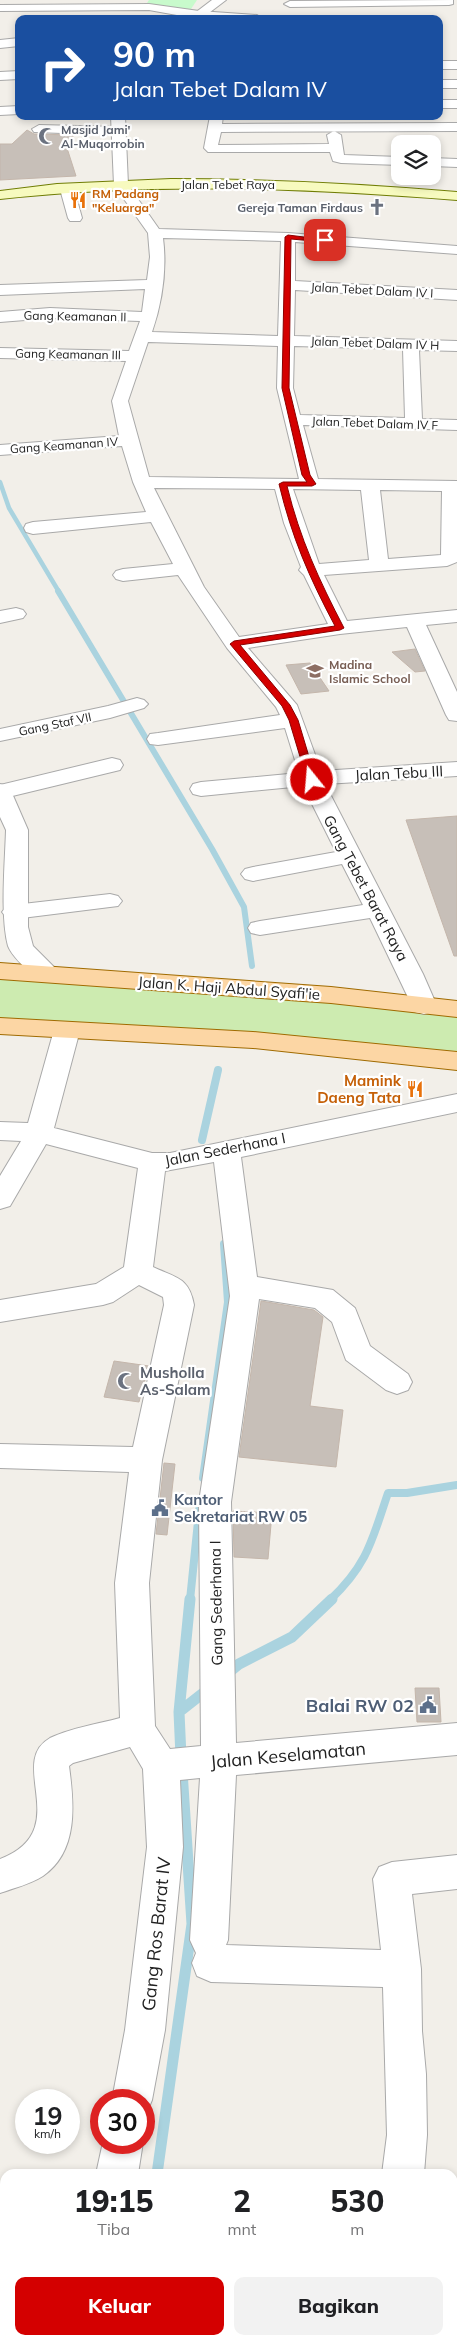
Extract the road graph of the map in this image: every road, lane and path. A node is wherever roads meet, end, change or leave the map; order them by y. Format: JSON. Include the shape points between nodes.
{"nodes":[{"id":1,"x":220,"y":0,"type":"edge"},
{"id":2,"x":319,"y":2,"type":"edge"},
{"id":3,"x":290,"y":4,"type":"dead end"},
{"id":4,"x":451,"y":4,"type":"edge"},
{"id":5,"x":0,"y":8,"type":"edge"},
{"id":6,"x":118,"y":11,"type":"edge"},
{"id":7,"x":86,"y":15,"type":"edge"},
{"id":8,"x":187,"y":15,"type":"edge"},
{"id":9,"x":199,"y":15,"type":"edge"},
{"id":10,"x":0,"y":18,"type":"edge"},
{"id":11,"x":15,"y":18,"type":"edge"},
{"id":12,"x":0,"y":34,"type":"edge"},
{"id":13,"x":13,"y":43,"type":"edge"},
{"id":14,"x":443,"y":65,"type":"edge"},
{"id":15,"x":457,"y":65,"type":"edge"},
{"id":16,"x":0,"y":76,"type":"edge"},
{"id":17,"x":15,"y":76,"type":"edge"},
{"id":18,"x":443,"y":84,"type":"edge"},
{"id":19,"x":457,"y":84,"type":"edge"},
{"id":20,"x":443,"y":104,"type":"edge"},
{"id":21,"x":457,"y":104,"type":"edge"},
{"id":22,"x":15,"y":110,"type":"edge"},
{"id":23,"x":0,"y":111,"type":"edge"},
{"id":24,"x":118,"y":120,"type":"edge"},
{"id":25,"x":216,"y":122,"type":"edge"},
{"id":26,"x":333,"y":126,"type":"junction"},
{"id":27,"x":396,"y":126,"type":"junction"},
{"id":28,"x":421,"y":126,"type":"junction"},
{"id":29,"x":457,"y":127,"type":"edge"},
{"id":30,"x":39,"y":129,"type":"dead end"},
{"id":31,"x":119,"y":131,"type":"junction"},
{"id":32,"x":400,"y":135,"type":"edge"},
{"id":33,"x":421,"y":135,"type":"edge"},
{"id":34,"x":335,"y":148,"type":"junction"},
{"id":35,"x":391,"y":160,"type":"edge"},
{"id":36,"x":441,"y":162,"type":"edge"},
{"id":37,"x":457,"y":163,"type":"edge"},
{"id":38,"x":121,"y":185,"type":"junction"},
{"id":39,"x":67,"y":189,"type":"junction"},
{"id":40,"x":0,"y":195,"type":"edge"},
{"id":41,"x":457,"y":196,"type":"edge"},
{"id":42,"x":75,"y":218,"type":"dead end"},
{"id":43,"x":154,"y":233,"type":"junction"},
{"id":44,"x":288,"y":237,"type":"junction"},
{"id":45,"x":457,"y":250,"type":"edge"},
{"id":46,"x":155,"y":284,"type":"junction"},
{"id":47,"x":287,"y":285,"type":"junction"},
{"id":48,"x":0,"y":290,"type":"edge"},
{"id":49,"x":457,"y":294,"type":"edge"},
{"id":50,"x":0,"y":316,"type":"edge"},
{"id":51,"x":149,"y":317,"type":"junction"},
{"id":52,"x":143,"y":337,"type":"junction"},
{"id":53,"x":286,"y":340,"type":"junction"},
{"id":54,"x":411,"y":344,"type":"junction"},
{"id":55,"x":457,"y":346,"type":"edge"},
{"id":56,"x":0,"y":353,"type":"edge"},
{"id":57,"x":136,"y":356,"type":"junction"},
{"id":58,"x":293,"y":420,"type":"junction"},
{"id":59,"x":414,"y":424,"type":"junction"},
{"id":60,"x":457,"y":425,"type":"edge"},
{"id":61,"x":129,"y":440,"type":"junction"},
{"id":62,"x":0,"y":450,"type":"edge"},
{"id":63,"x":142,"y":482,"type":"junction"},
{"id":64,"x":283,"y":484,"type":"junction"},
{"id":65,"x":312,"y":484,"type":"junction"},
{"id":66,"x":370,"y":485,"type":"junction"},
{"id":67,"x":454,"y":486,"type":"edge"},
{"id":68,"x":157,"y":516,"type":"junction"},
{"id":69,"x":33,"y":528,"type":"dead end"},
{"id":70,"x":379,"y":565,"type":"junction"},
{"id":71,"x":185,"y":568,"type":"junction"},
{"id":72,"x":309,"y":570,"type":"junction"},
{"id":73,"x":123,"y":575,"type":"dead end"},
{"id":74,"x":457,"y":616,"type":"edge"},
{"id":75,"x":414,"y":620,"type":"junction"},
{"id":76,"x":340,"y":628,"type":"junction"},
{"id":77,"x":234,"y":644,"type":"junction"},
{"id":78,"x":457,"y":666,"type":"edge"},
{"id":79,"x":435,"y":667,"type":"junction"},
{"id":80,"x":137,"y":704,"type":"dead end"},
{"id":81,"x":457,"y":715,"type":"edge"},
{"id":82,"x":293,"y":720,"type":"junction"},
{"id":83,"x":0,"y":735,"type":"edge"},
{"id":84,"x":158,"y":739,"type":"dead end"},
{"id":85,"x":112,"y":765,"type":"dead end"},
{"id":86,"x":457,"y":769,"type":"edge"},
{"id":87,"x":312,"y":780,"type":"junction"},
{"id":88,"x":202,"y":789,"type":"dead end"},
{"id":89,"x":0,"y":791,"type":"edge"},
{"id":90,"x":348,"y":856,"type":"junction"},
{"id":91,"x":253,"y":874,"type":"dead end"},
{"id":92,"x":110,"y":901,"type":"dead end"},
{"id":93,"x":376,"y":910,"type":"junction"},
{"id":94,"x":14,"y":912,"type":"junction"},
{"id":95,"x":260,"y":928,"type":"dead end"},
{"id":96,"x":0,"y":971,"type":"edge"},
{"id":97,"x":50,"y":976,"type":"junction"},
{"id":98,"x":424,"y":1006,"type":"junction"},
{"id":99,"x":457,"y":1009,"type":"edge"},
{"id":100,"x":0,"y":1026,"type":"edge"},
{"id":101,"x":67,"y":1030,"type":"junction"},
{"id":102,"x":457,"y":1061,"type":"edge"},
{"id":103,"x":457,"y":1103,"type":"edge"},
{"id":104,"x":0,"y":1131,"type":"edge"},
{"id":105,"x":39,"y":1133,"type":"junction"},
{"id":106,"x":211,"y":1153,"type":"junction"},
{"id":107,"x":152,"y":1162,"type":"junction"},
{"id":108,"x":0,"y":1199,"type":"edge"},
{"id":109,"x":138,"y":1272,"type":"junction"},
{"id":110,"x":244,"y":1286,"type":"junction"},
{"id":111,"x":0,"y":1311,"type":"edge"},
{"id":112,"x":397,"y":1382,"type":"dead end"},
{"id":113,"x":0,"y":1456,"type":"edge"},
{"id":114,"x":146,"y":1460,"type":"junction"},
{"id":115,"x":138,"y":1730,"type":"junction"},
{"id":116,"x":457,"y":1739,"type":"edge"},
{"id":117,"x":210,"y":1763,"type":"junction"},
{"id":118,"x":163,"y":1766,"type":"junction"},
{"id":119,"x":457,"y":1872,"type":"edge"},
{"id":120,"x":0,"y":1876,"type":"edge"},
{"id":121,"x":402,"y":1969,"type":"junction"},
{"id":122,"x":134,"y":2089,"type":"edge"},
{"id":123,"x":121,"y":2154,"type":"edge"},
{"id":124,"x":118,"y":2169,"type":"edge"},
{"id":125,"x":403,"y":2169,"type":"edge"}],
"edges":[{"from":1,"to":9,"type":"street"},
{"from":2,"to":3,"type":"street"},
{"from":2,"to":4,"type":"street"},
{"from":5,"to":6,"type":"street"},
{"from":6,"to":7,"type":"street"},
{"from":6,"to":8,"type":"street","via":[[149,7]]},
{"from":10,"to":11,"type":"street"},
{"from":12,"to":13,"type":"street","via":[[5,34]]},
{"from":14,"to":15,"type":"street"},
{"from":16,"to":17,"type":"street"},
{"from":18,"to":19,"type":"street"},
{"from":20,"to":21,"type":"street"},
{"from":22,"to":23,"type":"street"},
{"from":24,"to":31,"type":"street"},
{"from":25,"to":26,"type":"street"},
{"from":25,"to":34,"type":"street","via":[[211,148]]},
{"from":26,"to":27,"type":"street"},
{"from":26,"to":34,"type":"street"},
{"from":27,"to":28,"type":"street"},
{"from":27,"to":32,"type":"street"},
{"from":28,"to":29,"type":"street"},
{"from":28,"to":33,"type":"street"},
{"from":30,"to":31,"type":"street"},
{"from":31,"to":38,"type":"street"},
{"from":34,"to":35,"type":"street","via":[[341,159]]},
{"from":36,"to":37,"type":"street"},
{"from":38,"to":39,"type":"main road","name":"Jalan Tebet Raya"},
{"from":38,"to":41,"type":"main road","name":"Jalan Tebet Raya","via":[[270,184]]},
{"from":38,"to":43,"type":"street"},
{"from":39,"to":40,"type":"main road","name":"Jalan Tebet Raya"},
{"from":39,"to":42,"type":"street"},
{"from":43,"to":44,"type":"street"},
{"from":43,"to":46,"type":"street","name":"Gang Tebet Barat Raya","via":[[158,257]]},
{"from":44,"to":45,"type":"street"},
{"from":44,"to":47,"type":"street"},
{"from":46,"to":48,"type":"street"},
{"from":46,"to":51,"type":"street","name":"Gang Tebet Barat Raya"},
{"from":47,"to":49,"type":"street","name":"Jalan Tebet Dalam IV I"},
{"from":47,"to":53,"type":"street"},
{"from":50,"to":51,"type":"street","name":"Gang Keamanan II","via":[[50,313]]},
{"from":51,"to":52,"type":"street","name":"Gang Tebet Barat Raya"},
{"from":52,"to":53,"type":"street","name":"Jalan Tebet Dalam IV H"},
{"from":52,"to":57,"type":"street","name":"Gang Tebet Barat Raya"},
{"from":53,"to":54,"type":"street","name":"Jalan Tebet Dalam IV H"},
{"from":53,"to":58,"type":"street","via":[[285,388]]},
{"from":54,"to":55,"type":"street","name":"Jalan Tebet Dalam IV H"},
{"from":54,"to":59,"type":"street"},
{"from":56,"to":57,"type":"street","name":"Gang Keamanan III"},
{"from":57,"to":61,"type":"street","name":"Gang Tebet Barat Raya","via":[[120,401]]},
{"from":58,"to":59,"type":"street","name":"Jalan Tebet Dalam IV F"},
{"from":58,"to":65,"type":"street","via":[[306,475]]},
{"from":59,"to":60,"type":"street","name":"Jalan Tebet Dalam IV F"},
{"from":61,"to":62,"type":"street","name":"Gang Keamanan IV"},
{"from":61,"to":63,"type":"street","name":"Gang Tebet Barat Raya"},
{"from":63,"to":64,"type":"street"},
{"from":63,"to":68,"type":"street","name":"Gang Tebet Barat Raya"},
{"from":64,"to":65,"type":"street"},
{"from":64,"to":72,"type":"street"},
{"from":65,"to":66,"type":"street"},
{"from":66,"to":67,"type":"street"},
{"from":66,"to":70,"type":"street"},
{"from":67,"to":70,"type":"street","via":[[450,558]]},
{"from":68,"to":69,"type":"street"},
{"from":68,"to":71,"type":"street","name":"Gang Tebet Barat Raya"},
{"from":70,"to":72,"type":"street"},
{"from":71,"to":73,"type":"street"},
{"from":71,"to":77,"type":"street","name":"Gang Tebet Barat Raya","via":[[194,587]]},
{"from":72,"to":76,"type":"street"},
{"from":74,"to":75,"type":"street"},
{"from":75,"to":76,"type":"street"},
{"from":75,"to":79,"type":"street"},
{"from":76,"to":77,"type":"street"},
{"from":77,"to":82,"type":"street","name":"Gang Tebet Barat Raya","via":[[286,705]]},
{"from":78,"to":79,"type":"street"},
{"from":79,"to":81,"type":"street"},
{"from":80,"to":83,"type":"street","name":"Gang Staf VII"},
{"from":82,"to":84,"type":"street"},
{"from":82,"to":87,"type":"street","name":"Gang Tebet Barat Raya"},
{"from":85,"to":89,"type":"street"},
{"from":86,"to":87,"type":"street","name":"Jalan Tebu III"},
{"from":87,"to":88,"type":"street","name":"Jalan Tebu III"},
{"from":87,"to":90,"type":"street","name":"Gang Tebet Barat Raya"},
{"from":89,"to":94,"type":"street","via":[[17,830]]},
{"from":90,"to":91,"type":"street"},
{"from":90,"to":93,"type":"street","name":"Gang Tebet Barat Raya"},
{"from":92,"to":94,"type":"street"},
{"from":93,"to":95,"type":"street"},
{"from":93,"to":98,"type":"street","name":"Gang Tebet Barat Raya","via":[[411,974]]},
{"from":94,"to":97,"type":"street","via":[[21,948]]},
{"from":96,"to":97,"type":"main road","name":"Jalan K. Haji Abdul Syafi'ie"},
{"from":97,"to":98,"type":"main road","name":"Jalan K. Haji Abdul Syafi'ie","via":[[271,990]]},
{"from":98,"to":99,"type":"main road","name":"Jalan K. Haji Abdul Syafi'ie"},
{"from":100,"to":101,"type":"main road"},
{"from":101,"to":102,"type":"main road","via":[[253,1040]]},
{"from":101,"to":105,"type":"street"},
{"from":103,"to":106,"type":"street","name":"Jalan Sederhana I"},
{"from":104,"to":105,"type":"street","name":"Jalan Sederhana I"},
{"from":105,"to":107,"type":"street","name":"Jalan Sederhana I"},
{"from":105,"to":108,"type":"street"},
{"from":106,"to":107,"type":"street","name":"Jalan Sederhana I"},
{"from":106,"to":110,"type":"street","name":"Gang Sederhana I"},
{"from":107,"to":109,"type":"street"},
{"from":109,"to":111,"type":"street","via":[[103,1294]]},
{"from":109,"to":114,"type":"street","via":[[177,1291],[179,1305]]},
{"from":110,"to":112,"type":"street","via":[[323,1298],[344,1316],[357,1352]]},
{"from":110,"to":117,"type":"street","name":"Gang Sederhana I","via":[[215,1502],[217,1681]]},
{"from":113,"to":114,"type":"street"},
{"from":114,"to":115,"type":"street","via":[[132,1583]]},
{"from":115,"to":118,"type":"street"},
{"from":115,"to":120,"type":"street","via":[[62,1750],[51,1760],[54,1829],[47,1846],[30,1863]]},
{"from":116,"to":117,"type":"street","name":"Jalan Keselamatan"},
{"from":117,"to":118,"type":"street","name":"Jalan Keselamatan"},
{"from":117,"to":121,"type":"street","name":"Gang Sederhana I","via":[[210,1951]]},
{"from":118,"to":122,"type":"street","name":"Gang Ros Barat IV","via":[[165,1847],[145,2030]]},
{"from":119,"to":121,"type":"street","via":[[392,1879]]},
{"from":121,"to":125,"type":"street","via":[[407,2126]]},
{"from":123,"to":124,"type":"street"}]}
